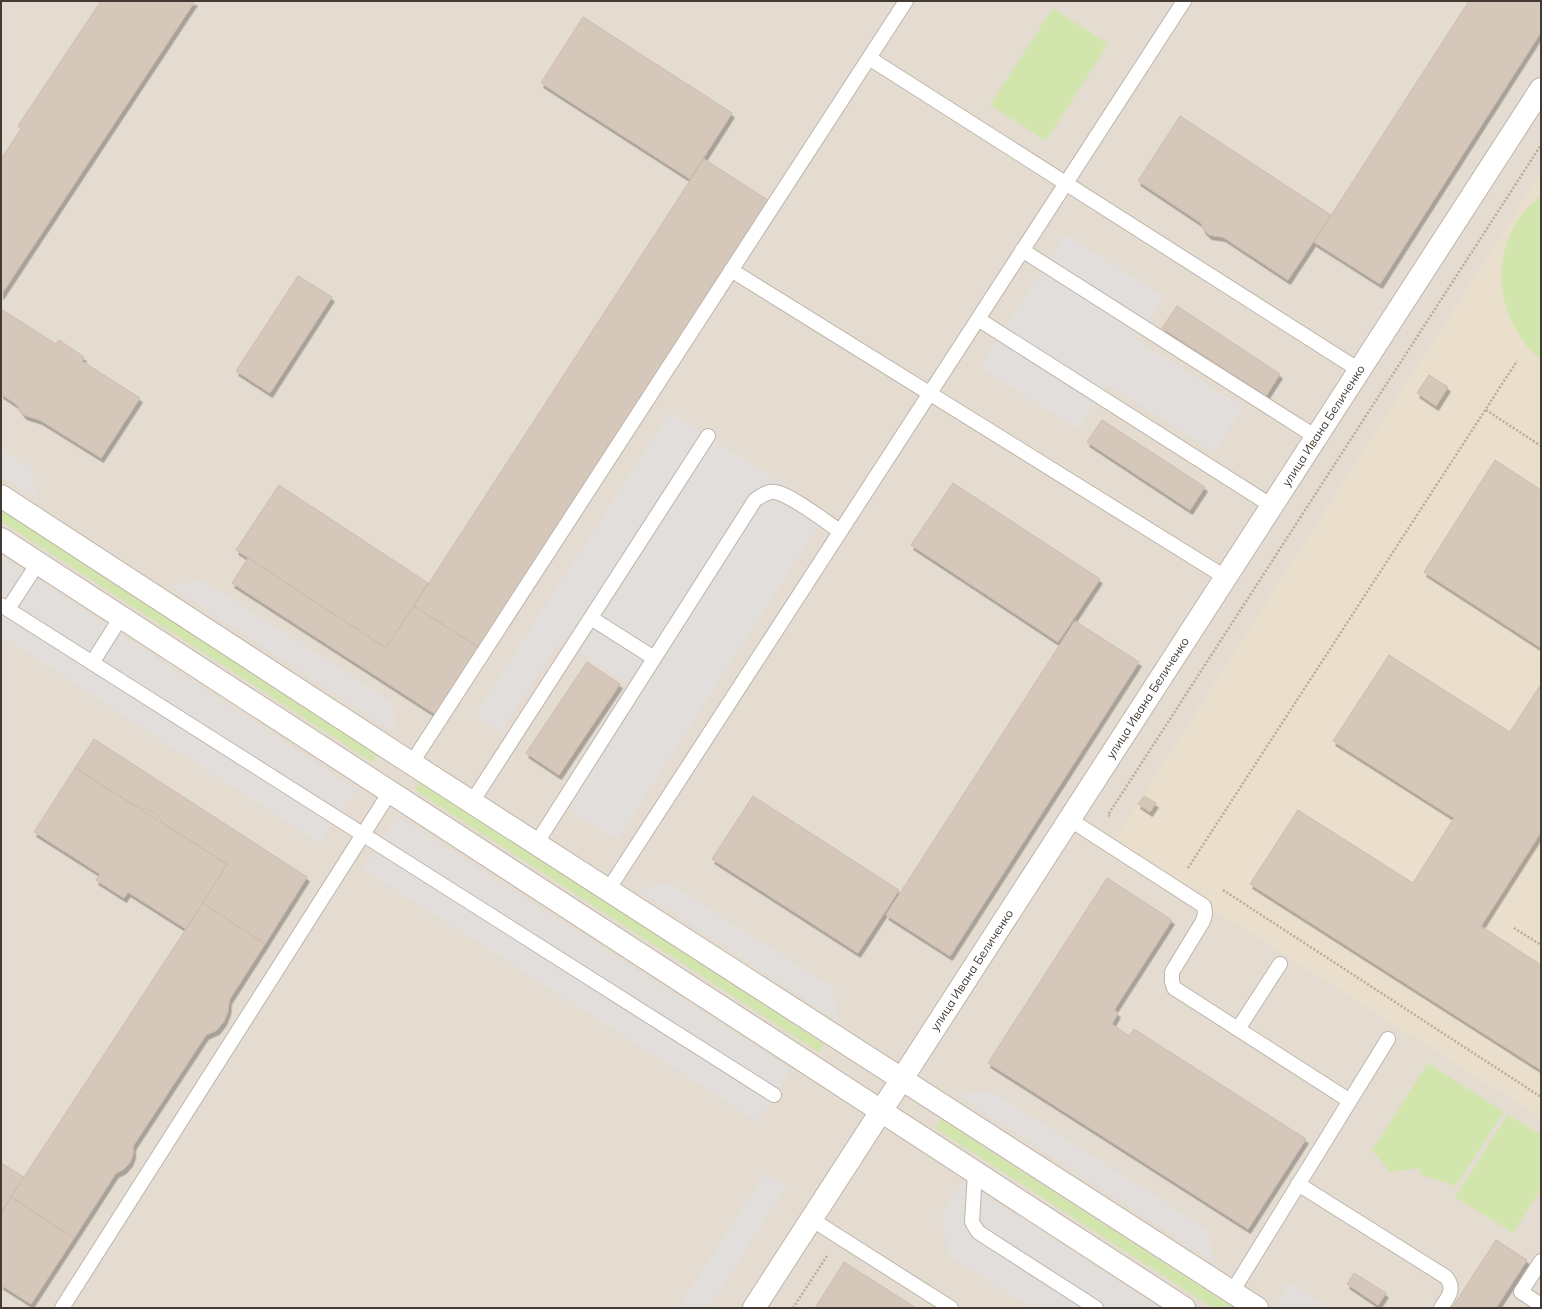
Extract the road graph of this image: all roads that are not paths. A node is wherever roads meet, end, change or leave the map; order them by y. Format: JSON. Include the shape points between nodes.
{"nodes":[{"id":1,"x":906,"y":1,"type":"edge"},
{"id":2,"x":1184,"y":1,"type":"edge"},
{"id":3,"x":869,"y":58,"type":"junction"},
{"id":4,"x":1541,"y":89,"type":"edge"},
{"id":5,"x":1065,"y":184,"type":"junction"},
{"id":6,"x":1022,"y":250,"type":"junction"},
{"id":7,"x":731,"y":270,"type":"junction"},
{"id":8,"x":978,"y":319,"type":"junction"},
{"id":9,"x":1359,"y":370,"type":"junction"},
{"id":10,"x":930,"y":393,"type":"junction"},
{"id":11,"x":708,"y":436,"type":"dead end"},
{"id":12,"x":1316,"y":437,"type":"junction"},
{"id":13,"x":1,"y":496,"type":"edge"},
{"id":14,"x":1272,"y":506,"type":"junction"},
{"id":15,"x":840,"y":531,"type":"junction"},
{"id":16,"x":1,"y":539,"type":"edge"},
{"id":17,"x":38,"y":563,"type":"junction"},
{"id":18,"x":1225,"y":577,"type":"junction"},
{"id":19,"x":5,"y":607,"type":"edge"},
{"id":20,"x":121,"y":617,"type":"junction"},
{"id":21,"x":591,"y":618,"type":"junction"},
{"id":22,"x":654,"y":658,"type":"junction"},
{"id":23,"x":92,"y":663,"type":"junction"},
{"id":24,"x":412,"y":764,"type":"junction"},
{"id":25,"x":390,"y":792,"type":"junction"},
{"id":26,"x":472,"y":802,"type":"junction"},
{"id":27,"x":1070,"y":819,"type":"junction"},
{"id":28,"x":364,"y":834,"type":"junction"},
{"id":29,"x":536,"y":844,"type":"junction"},
{"id":30,"x":608,"y":890,"type":"junction"},
{"id":31,"x":1280,"y":964,"type":"dead end"},
{"id":32,"x":1238,"y":1029,"type":"junction"},
{"id":33,"x":1388,"y":1040,"type":"dead end"},
{"id":34,"x":901,"y":1079,"type":"junction"},
{"id":35,"x":774,"y":1095,"type":"dead end"},
{"id":36,"x":1350,"y":1101,"type":"junction"},
{"id":37,"x":881,"y":1111,"type":"junction"},
{"id":38,"x":975,"y":1173,"type":"junction"},
{"id":39,"x":1298,"y":1184,"type":"junction"},
{"id":40,"x":811,"y":1219,"type":"junction"},
{"id":41,"x":1541,"y":1261,"type":"edge"},
{"id":42,"x":1232,"y":1292,"type":"junction"},
{"id":43,"x":1541,"y":1305,"type":"edge"},
{"id":44,"x":62,"y":1308,"type":"edge"},
{"id":45,"x":754,"y":1308,"type":"edge"},
{"id":46,"x":951,"y":1308,"type":"edge"},
{"id":47,"x":1096,"y":1308,"type":"edge"},
{"id":48,"x":1184,"y":1308,"type":"edge"},
{"id":49,"x":1257,"y":1308,"type":"edge"},
{"id":50,"x":1441,"y":1308,"type":"edge"}],
"edges":[{"from":1,"to":3,"type":"lane"},
{"from":2,"to":5,"type":"lane"},
{"from":3,"to":5,"type":"lane"},
{"from":3,"to":7,"type":"lane"},
{"from":4,"to":9,"type":"street","name":"улица Ивана Беличенко"},
{"from":5,"to":6,"type":"lane"},
{"from":5,"to":9,"type":"lane"},
{"from":6,"to":8,"type":"lane"},
{"from":6,"to":12,"type":"lane"},
{"from":7,"to":10,"type":"lane"},
{"from":7,"to":24,"type":"lane"},
{"from":8,"to":10,"type":"lane"},
{"from":8,"to":14,"type":"lane"},
{"from":9,"to":12,"type":"street","name":"улица Ивана Беличенко"},
{"from":10,"to":15,"type":"lane"},
{"from":10,"to":18,"type":"lane"},
{"from":11,"to":21,"type":"lane"},
{"from":12,"to":14,"type":"street","name":"улица Ивана Беличенко"},
{"from":13,"to":24,"type":"street"},
{"from":14,"to":18,"type":"street","name":"улица Ивана Беличенко"},
{"from":15,"to":22,"type":"lane","via":[[785,496],[775,492],[759,497]]},
{"from":15,"to":30,"type":"lane"},
{"from":16,"to":17,"type":"street"},
{"from":17,"to":19,"type":"lane"},
{"from":17,"to":20,"type":"street"},
{"from":18,"to":27,"type":"street","name":"улица Ивана Беличенко"},
{"from":19,"to":23,"type":"lane"},
{"from":20,"to":23,"type":"lane"},
{"from":20,"to":25,"type":"street"},
{"from":21,"to":22,"type":"lane"},
{"from":21,"to":26,"type":"lane"},
{"from":22,"to":29,"type":"lane"},
{"from":23,"to":28,"type":"lane"},
{"from":24,"to":26,"type":"street"},
{"from":25,"to":28,"type":"lane"},
{"from":25,"to":37,"type":"street"},
{"from":26,"to":29,"type":"street"},
{"from":27,"to":32,"type":"lane","via":[[1204,906],[1203,921],[1172,972],[1172,981],[1174,988]]},
{"from":27,"to":34,"type":"street","name":"улица Ивана Беличенко"},
{"from":28,"to":35,"type":"lane"},
{"from":28,"to":44,"type":"lane"},
{"from":29,"to":30,"type":"street"},
{"from":30,"to":34,"type":"street"},
{"from":31,"to":32,"type":"lane"},
{"from":32,"to":36,"type":"lane"},
{"from":33,"to":36,"type":"lane"},
{"from":34,"to":37,"type":"street","name":"улица Ивана Беличенко"},
{"from":34,"to":42,"type":"street"},
{"from":36,"to":39,"type":"lane"},
{"from":37,"to":38,"type":"street"},
{"from":37,"to":40,"type":"street","name":"улица Ивана Беличенко"},
{"from":38,"to":47,"type":"lane","via":[[972,1222],[978,1232]]},
{"from":38,"to":48,"type":"street"},
{"from":39,"to":42,"type":"lane"},
{"from":39,"to":50,"type":"lane","via":[[1446,1277],[1452,1291]]},
{"from":40,"to":45,"type":"street","name":"улица Ивана Беличенко"},
{"from":40,"to":46,"type":"lane"},
{"from":41,"to":43,"type":"lane","via":[[1521,1292]]},
{"from":42,"to":49,"type":"street"}]}
